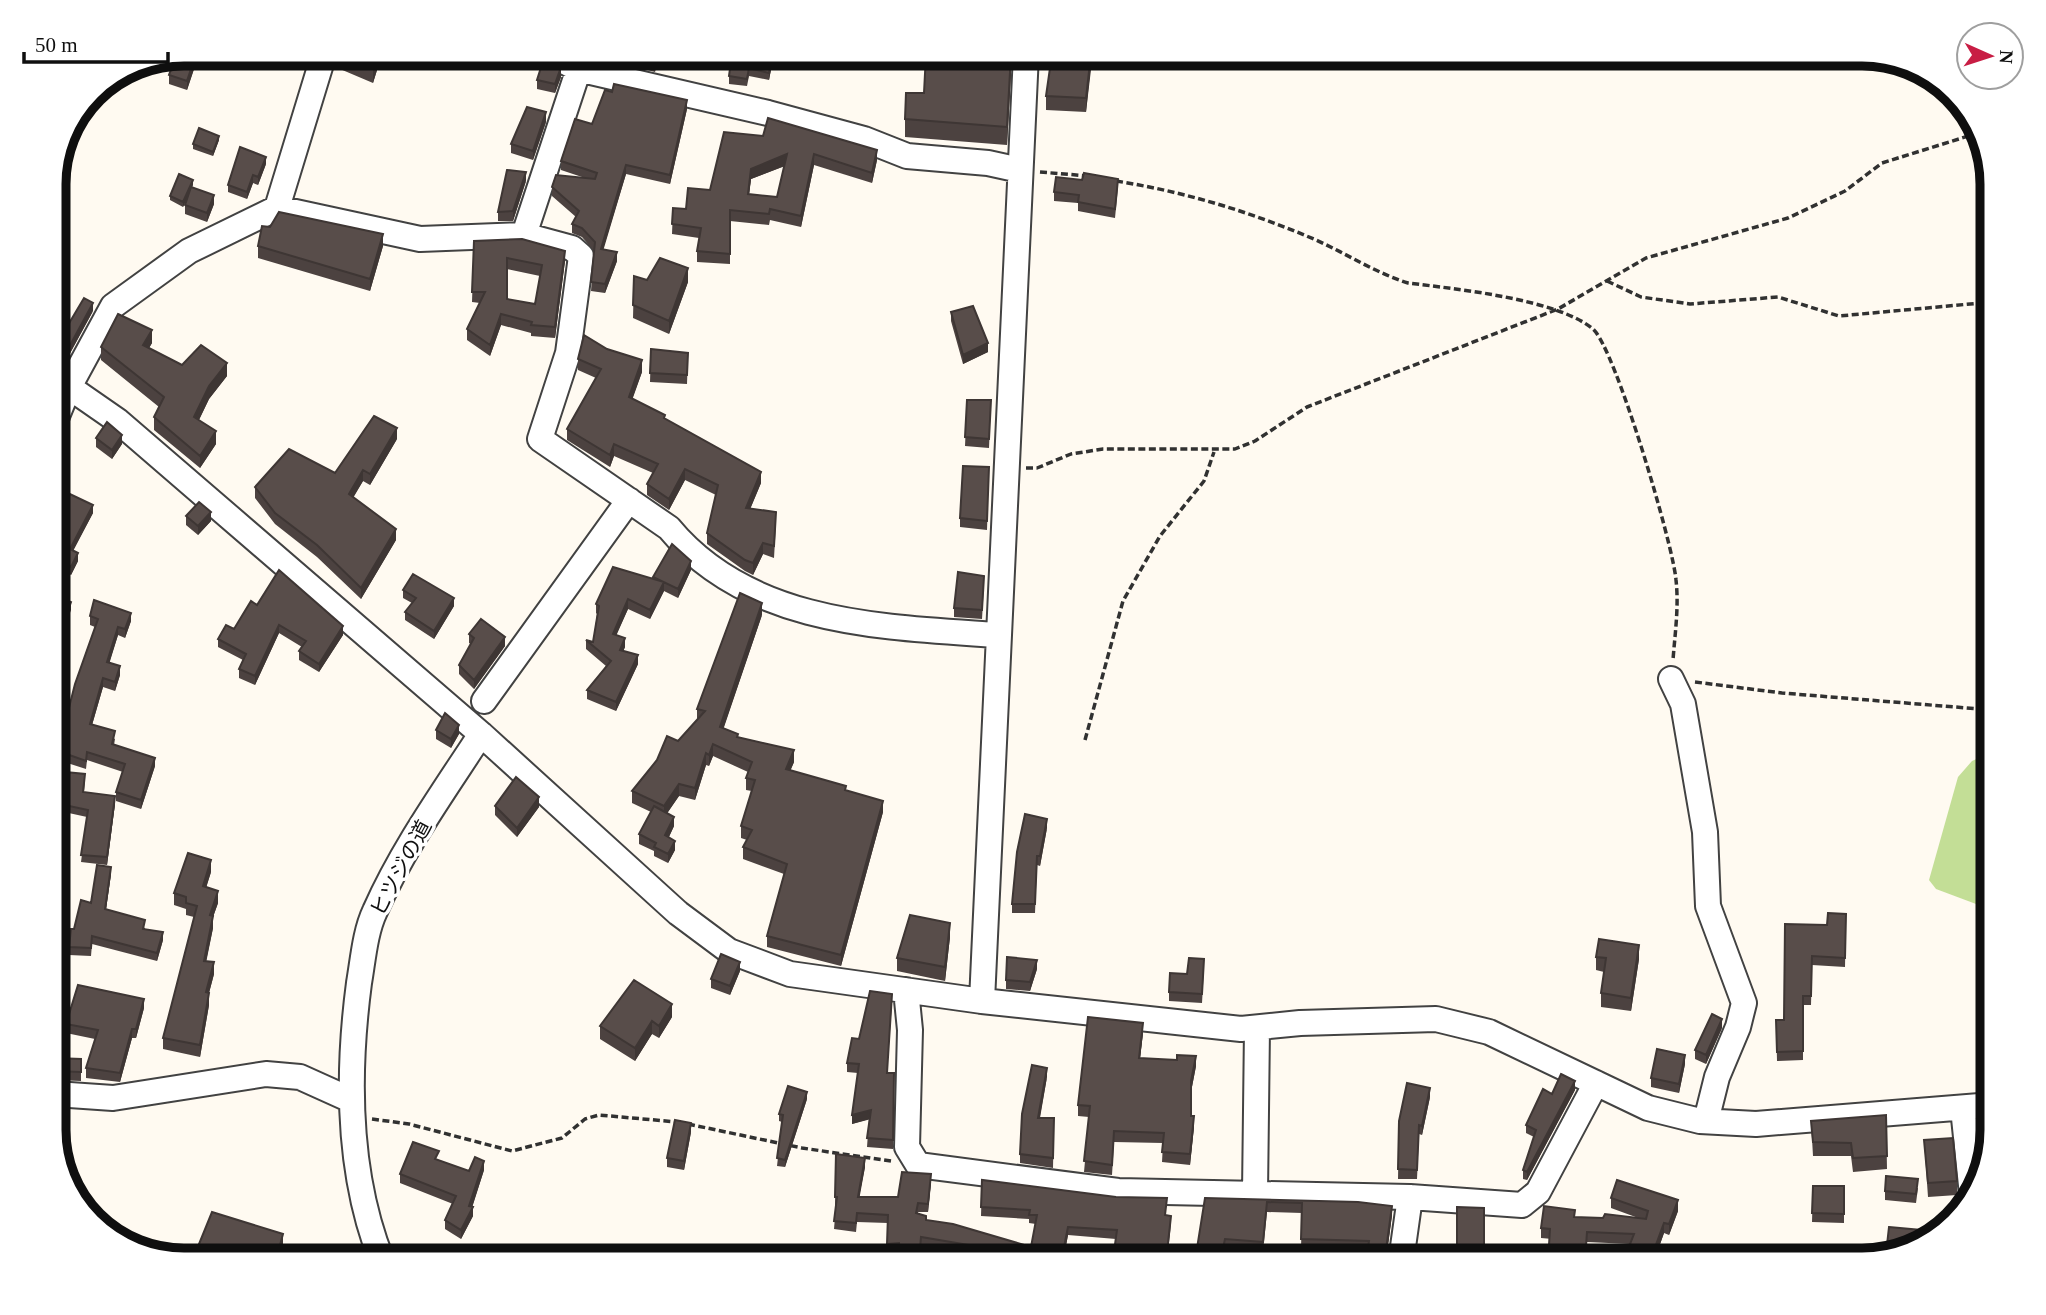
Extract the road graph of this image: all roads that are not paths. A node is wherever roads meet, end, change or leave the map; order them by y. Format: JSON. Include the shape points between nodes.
{"nodes":[{"id":1,"x":320,"y":66,"type":"edge"},
{"id":2,"x":580,"y":66,"type":"edge"},
{"id":3,"x":596,"y":66,"type":"edge"},
{"id":4,"x":1025,"y":66,"type":"edge"},
{"id":5,"x":1020,"y":170,"type":"junction"},
{"id":6,"x":277,"y":208,"type":"junction"},
{"id":7,"x":524,"y":235,"type":"junction"},
{"id":8,"x":67,"y":376,"type":"edge"},
{"id":9,"x":67,"y":387,"type":"edge"},
{"id":10,"x":629,"y":500,"type":"junction"},
{"id":11,"x":999,"y":635,"type":"junction"},
{"id":12,"x":1671,"y":679,"type":"road end"},
{"id":13,"x":484,"y":701,"type":"dead end"},
{"id":14,"x":481,"y":734,"type":"junction"},
{"id":15,"x":906,"y":990,"type":"junction"},
{"id":16,"x":982,"y":1001,"type":"junction"},
{"id":17,"x":1257,"y":1028,"type":"junction"},
{"id":18,"x":1596,"y":1083,"type":"junction"},
{"id":19,"x":67,"y":1095,"type":"edge"},
{"id":20,"x":1980,"y":1106,"type":"edge"},
{"id":21,"x":352,"y":1108,"type":"junction"},
{"id":22,"x":1963,"y":1108,"type":"junction"},
{"id":23,"x":1706,"y":1121,"type":"junction"},
{"id":24,"x":1970,"y":1176,"type":"edge"},
{"id":25,"x":1255,"y":1193,"type":"junction"},
{"id":26,"x":1410,"y":1196,"type":"junction"},
{"id":27,"x":377,"y":1249,"type":"edge"},
{"id":28,"x":1403,"y":1249,"type":"edge"}],
"edges":[{"from":1,"to":6,"type":"street"},
{"from":2,"to":7,"type":"street"},
{"from":3,"to":5,"type":"street","via":[[864,139],[906,156]]},
{"from":4,"to":5,"type":"street"},
{"from":5,"to":11,"type":"street"},
{"from":6,"to":7,"type":"street","via":[[420,239]]},
{"from":6,"to":8,"type":"street","via":[[190,251],[113,306]]},
{"from":7,"to":10,"type":"street","via":[[572,248],[581,256],[568,353],[540,439]]},
{"from":9,"to":14,"type":"street","via":[[118,421]]},
{"from":10,"to":11,"type":"street","via":[[731,582],[782,606],[857,623]]},
{"from":10,"to":13,"type":"street"},
{"from":11,"to":16,"type":"street"},
{"from":12,"to":23,"type":"street","via":[[1683,704],[1705,832],[1707,906],[1744,1003]]},
{"from":14,"to":15,"type":"street","via":[[678,913],[729,951],[790,974]]},
{"from":14,"to":21,"type":"street","name":"ヒツジの道","via":[[415,835],[373,913],[352,1038]]},
{"from":15,"to":16,"type":"street"},
{"from":15,"to":25,"type":"street","via":[[908,1147],[918,1165],[1118,1191]]},
{"from":16,"to":17,"type":"street"},
{"from":17,"to":18,"type":"street","via":[[1436,1019],[1489,1032]]},
{"from":17,"to":25,"type":"street"},
{"from":18,"to":23,"type":"street","via":[[1648,1108]]},
{"from":18,"to":26,"type":"street","via":[[1538,1192],[1522,1206]]},
{"from":19,"to":21,"type":"street","via":[[113,1098],[266,1074],[300,1077]]},
{"from":20,"to":22,"type":"street"},
{"from":21,"to":27,"type":"street","name":"ヒツジの道","via":[[359,1177]]},
{"from":22,"to":23,"type":"street","via":[[1756,1124]]},
{"from":22,"to":24,"type":"street"},
{"from":25,"to":26,"type":"street"},
{"from":26,"to":28,"type":"street"}]}
